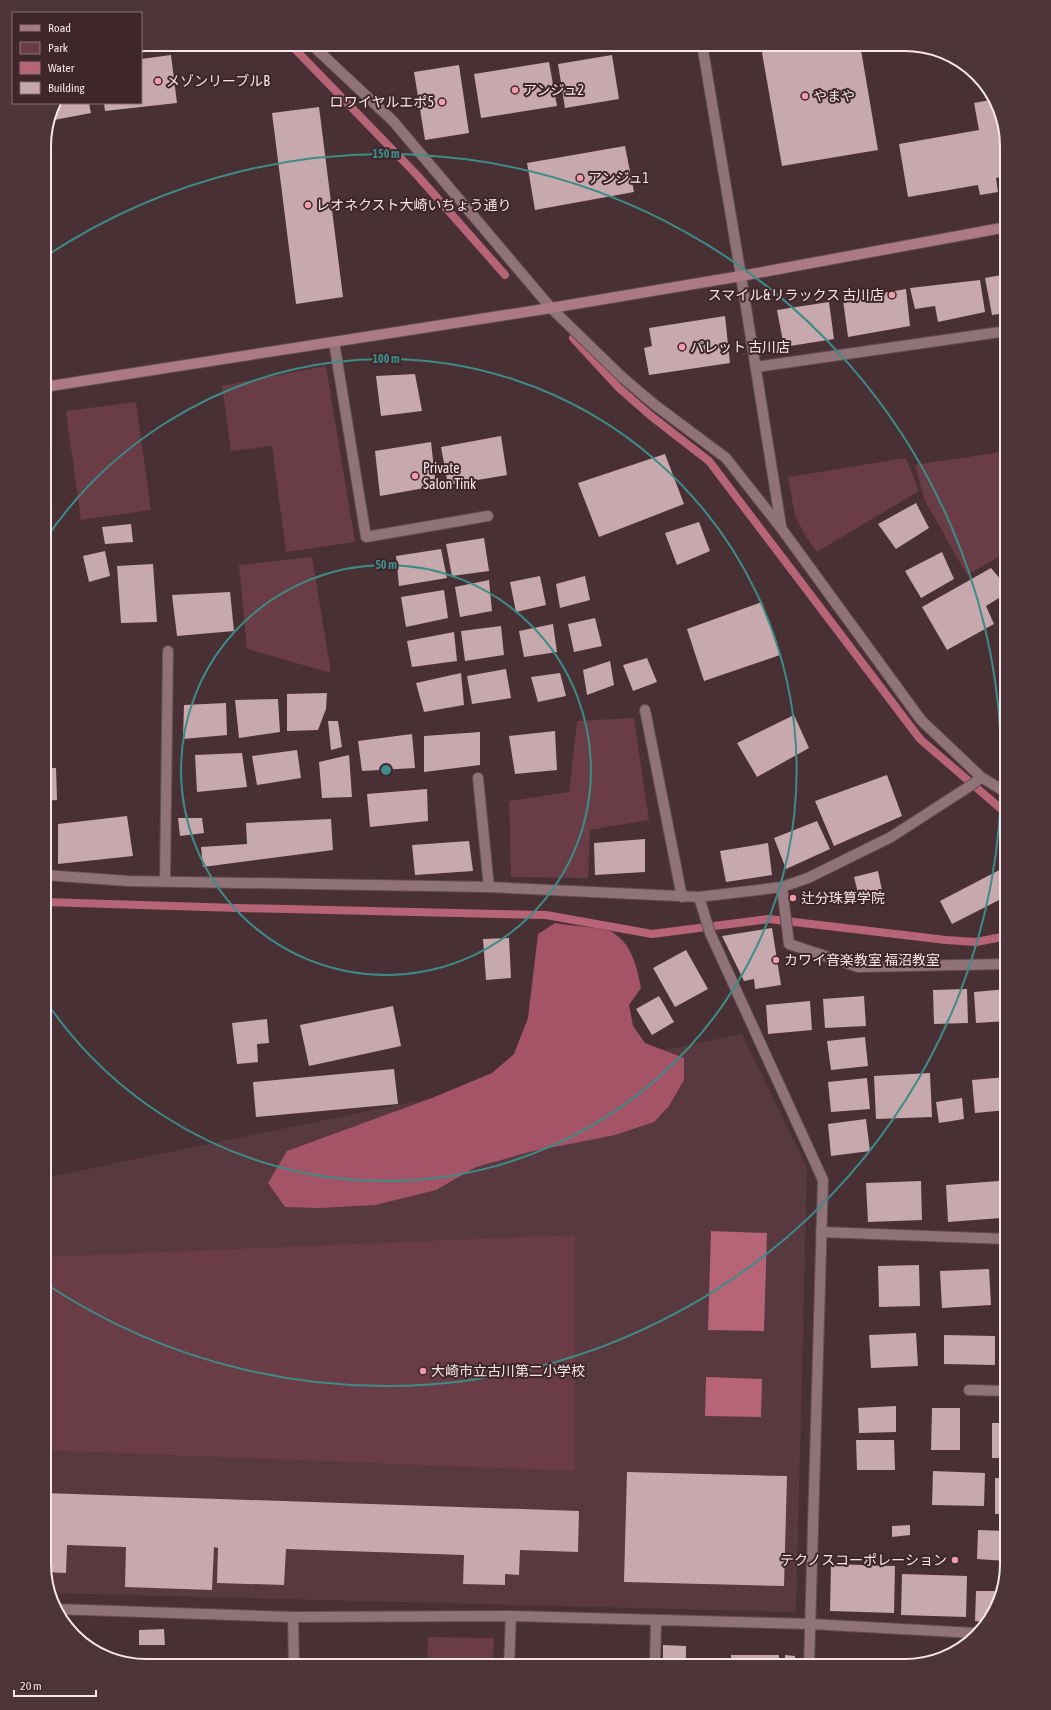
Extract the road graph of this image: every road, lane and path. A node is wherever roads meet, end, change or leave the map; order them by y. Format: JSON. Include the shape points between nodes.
{"nodes":[{"id":1,"x":319,"y":51,"type":"edge"},
{"id":2,"x":703,"y":51,"type":"edge"},
{"id":3,"x":1000,"y":228,"type":"edge"},
{"id":4,"x":741,"y":276,"type":"junction"},
{"id":5,"x":551,"y":308,"type":"junction"},
{"id":6,"x":1000,"y":332,"type":"edge"},
{"id":7,"x":334,"y":342,"type":"junction"},
{"id":8,"x":756,"y":368,"type":"junction"},
{"id":9,"x":51,"y":386,"type":"edge"},
{"id":10,"x":488,"y":516,"type":"dead end"},
{"id":11,"x":781,"y":528,"type":"junction"},
{"id":12,"x":168,"y":651,"type":"dead end"},
{"id":13,"x":645,"y":710,"type":"dead end"},
{"id":14,"x":981,"y":777,"type":"junction"},
{"id":15,"x":478,"y":778,"type":"dead end"},
{"id":16,"x":1000,"y":789,"type":"edge"},
{"id":17,"x":51,"y":876,"type":"edge"},
{"id":18,"x":165,"y":881,"type":"junction"},
{"id":19,"x":489,"y":887,"type":"junction"},
{"id":20,"x":782,"y":887,"type":"junction"},
{"id":21,"x":682,"y":897,"type":"junction"},
{"id":22,"x":699,"y":897,"type":"junction"},
{"id":23,"x":1000,"y":964,"type":"edge"},
{"id":24,"x":822,"y":1232,"type":"junction"},
{"id":25,"x":1000,"y":1239,"type":"edge"},
{"id":26,"x":969,"y":1390,"type":"dead end"},
{"id":27,"x":1000,"y":1391,"type":"edge"},
{"id":28,"x":63,"y":1609,"type":"edge"},
{"id":29,"x":511,"y":1616,"type":"junction"},
{"id":30,"x":293,"y":1617,"type":"junction"},
{"id":31,"x":656,"y":1620,"type":"junction"},
{"id":32,"x":811,"y":1624,"type":"junction"},
{"id":33,"x":970,"y":1633,"type":"edge"},
{"id":34,"x":294,"y":1659,"type":"edge"},
{"id":35,"x":509,"y":1659,"type":"edge"},
{"id":36,"x":655,"y":1659,"type":"edge"},
{"id":37,"x":809,"y":1659,"type":"edge"}],
"edges":[{"from":1,"to":5,"type":"street","via":[[394,121]]},
{"from":2,"to":4,"type":"street"},
{"from":3,"to":4,"type":"street"},
{"from":4,"to":5,"type":"street"},
{"from":4,"to":8,"type":"street"},
{"from":5,"to":7,"type":"street"},
{"from":5,"to":11,"type":"street","via":[[627,381],[726,458]]},
{"from":6,"to":8,"type":"street"},
{"from":7,"to":9,"type":"street"},
{"from":7,"to":10,"type":"street","via":[[366,537]]},
{"from":8,"to":11,"type":"street"},
{"from":11,"to":14,"type":"street","via":[[921,720]]},
{"from":12,"to":18,"type":"street"},
{"from":13,"to":21,"type":"street"},
{"from":14,"to":16,"type":"street"},
{"from":14,"to":20,"type":"street","via":[[891,837],[808,878]]},
{"from":15,"to":19,"type":"street"},
{"from":17,"to":18,"type":"street"},
{"from":18,"to":19,"type":"street"},
{"from":19,"to":21,"type":"street"},
{"from":20,"to":22,"type":"street"},
{"from":20,"to":23,"type":"street","via":[[789,944],[858,967]]},
{"from":21,"to":22,"type":"street"},
{"from":22,"to":24,"type":"street","via":[[710,933],[823,1180]]},
{"from":24,"to":25,"type":"street"},
{"from":24,"to":32,"type":"street"},
{"from":26,"to":27,"type":"street"},
{"from":28,"to":30,"type":"street"},
{"from":29,"to":30,"type":"street"},
{"from":29,"to":31,"type":"street"},
{"from":29,"to":35,"type":"street"},
{"from":30,"to":34,"type":"street"},
{"from":31,"to":32,"type":"street"},
{"from":31,"to":36,"type":"street"},
{"from":32,"to":33,"type":"street"},
{"from":32,"to":37,"type":"street"}]}
